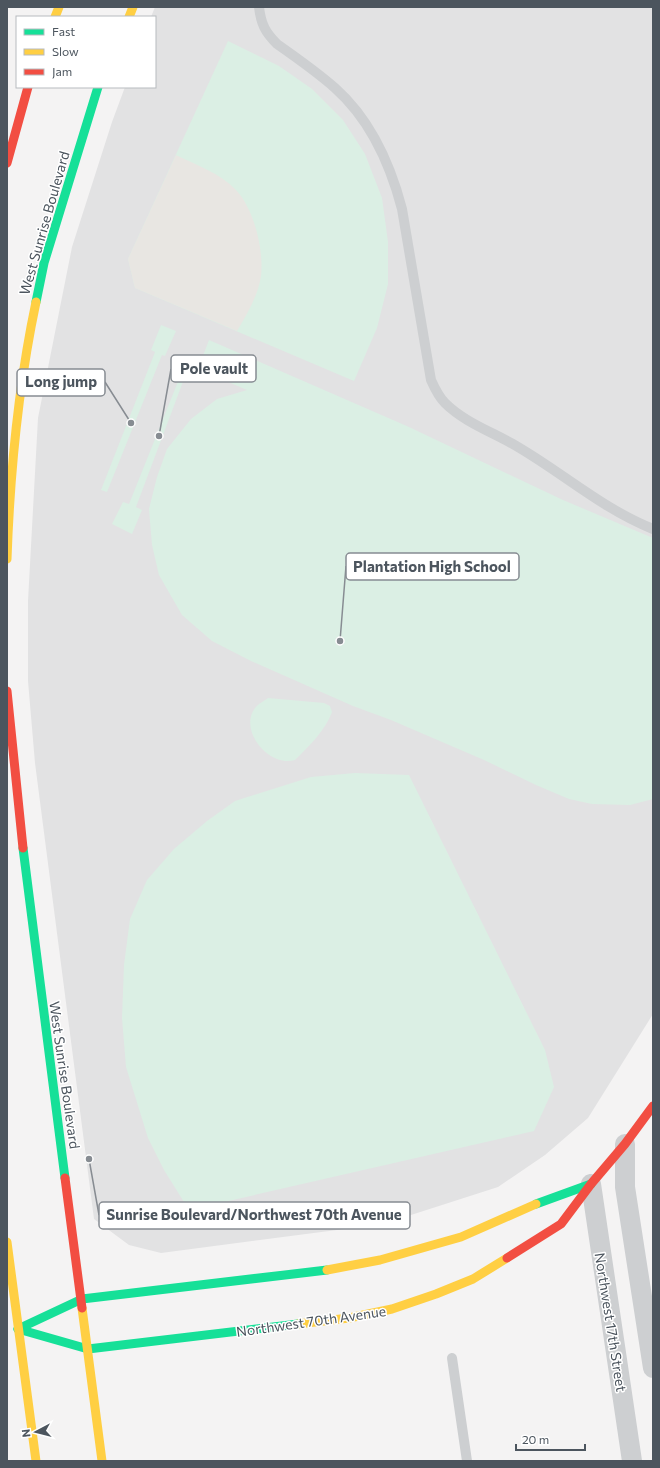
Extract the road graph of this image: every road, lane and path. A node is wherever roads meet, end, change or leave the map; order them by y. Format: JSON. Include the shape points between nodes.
{"nodes":[{"id":1,"x":258,"y":7,"type":"edge"},
{"id":2,"x":28,"y":88,"type":"edge"},
{"id":3,"x":98,"y":88,"type":"edge"},
{"id":4,"x":7,"y":163,"type":"edge"},
{"id":5,"x":653,"y":529,"type":"edge"},
{"id":6,"x":7,"y":559,"type":"edge"},
{"id":7,"x":7,"y":691,"type":"edge"},
{"id":8,"x":653,"y":1106,"type":"edge"},
{"id":9,"x":626,"y":1144,"type":"junction"},
{"id":10,"x":590,"y":1184,"type":"junction"},
{"id":11,"x":7,"y":1242,"type":"edge"},
{"id":12,"x":82,"y":1299,"type":"junction"},
{"id":13,"x":12,"y":1330,"type":"edge"},
{"id":14,"x":88,"y":1349,"type":"junction"},
{"id":15,"x":452,"y":1358,"type":"dead end"},
{"id":16,"x":653,"y":1368,"type":"edge"},
{"id":17,"x":36,"y":1461,"type":"edge"},
{"id":18,"x":102,"y":1461,"type":"edge"},
{"id":19,"x":467,"y":1461,"type":"edge"},
{"id":20,"x":632,"y":1461,"type":"edge"}],
"edges":[{"from":1,"to":5,"type":"lane","via":[[262,26],[270,36],[336,89],[364,120],[384,154],[402,209],[430,375],[438,395],[468,420],[518,447],[621,515]]},
{"from":2,"to":4,"type":"main road"},
{"from":3,"to":6,"type":"main road","name":"West Sunrise Boulevard","via":[[44,264],[27,345],[15,434]]},
{"from":7,"to":12,"type":"main road","name":"West Sunrise Boulevard","via":[[12,758],[43,1020]]},
{"from":8,"to":9,"type":"main road","name":"Northwest 70th Avenue"},
{"from":9,"to":10,"type":"main road","name":"Northwest 70th Avenue"},
{"from":9,"to":16,"type":"street","via":[[625,1187]]},
{"from":10,"to":12,"type":"main road","name":"Northwest 70th Avenue","via":[[548,1199],[462,1237],[380,1260],[322,1271]]},
{"from":10,"to":14,"type":"main road","name":"Northwest 70th Avenue","via":[[561,1224],[473,1279],[392,1309],[349,1318]]},
{"from":10,"to":20,"type":"street","name":"Northwest 17th Street"},
{"from":11,"to":13,"type":"main road"},
{"from":12,"to":13,"type":"main road","name":"Northwest 70th Avenue"},
{"from":12,"to":14,"type":"main road","name":"West Sunrise Boulevard"},
{"from":13,"to":14,"type":"main road","name":"Northwest 70th Avenue"},
{"from":13,"to":17,"type":"main road"},
{"from":14,"to":18,"type":"main road","name":"West Sunrise Boulevard"},
{"from":15,"to":19,"type":"lane"}]}
